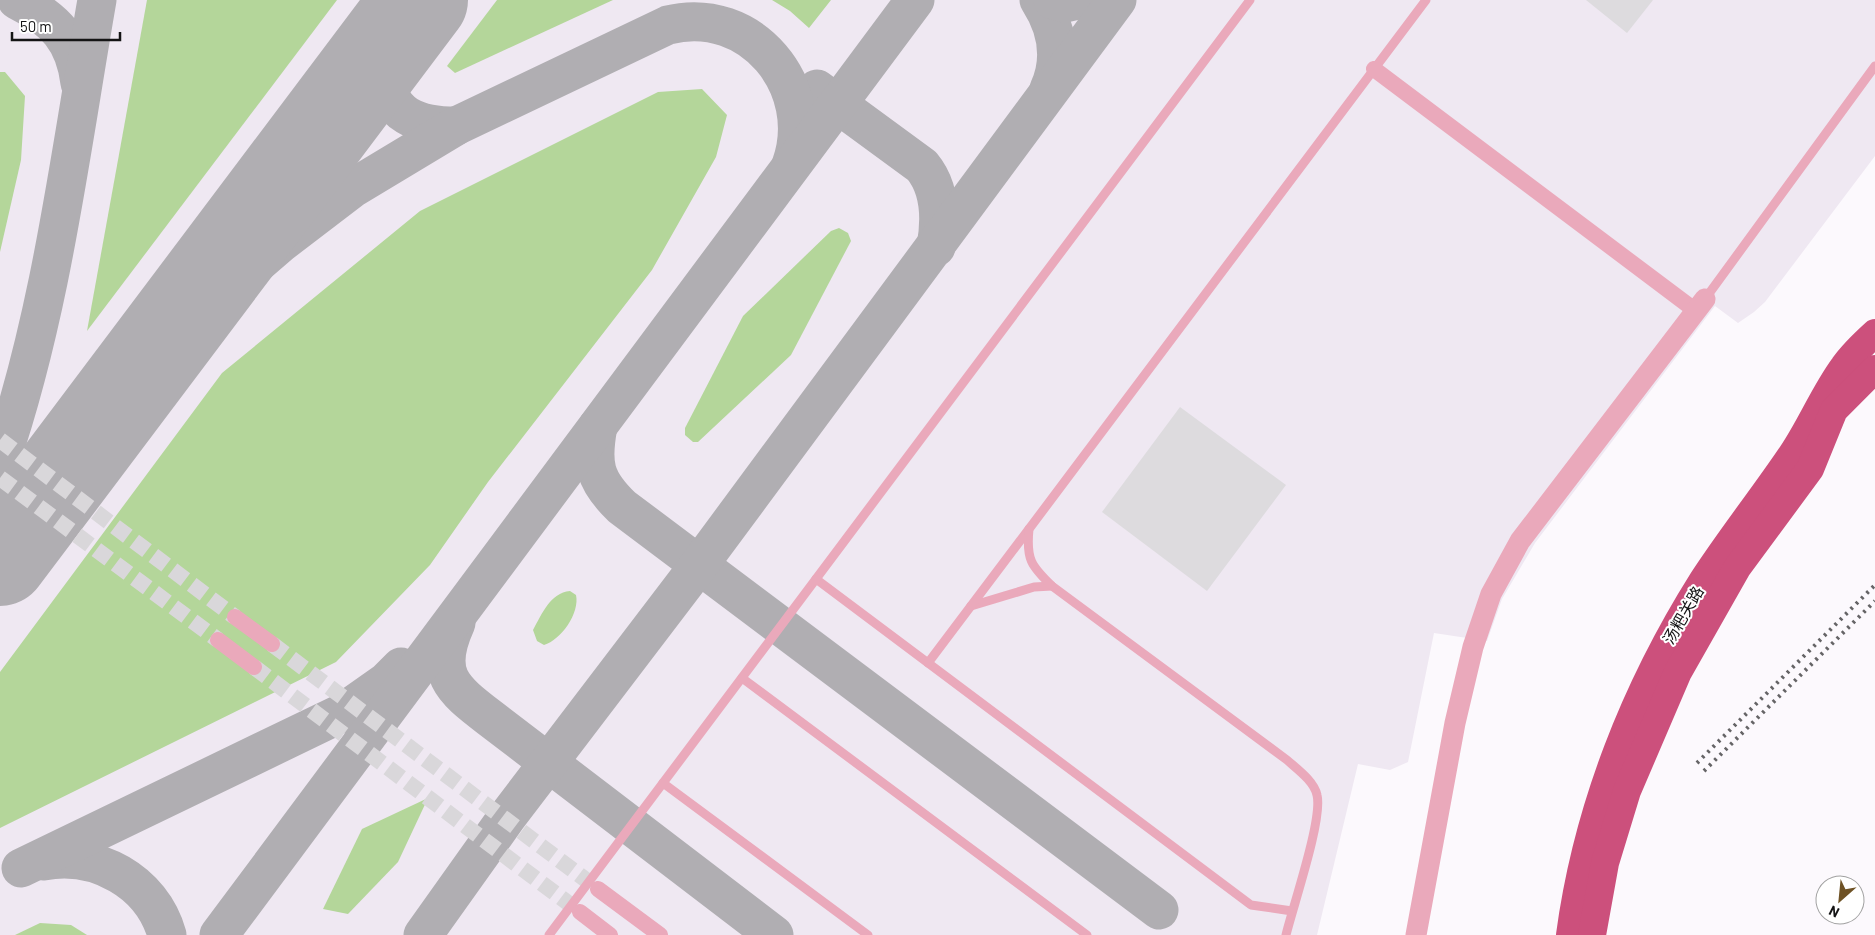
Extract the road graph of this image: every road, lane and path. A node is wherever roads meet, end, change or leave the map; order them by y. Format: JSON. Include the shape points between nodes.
{"nodes":[{"id":1,"x":1250,"y":0,"type":"edge"},
{"id":2,"x":1426,"y":0,"type":"edge"},
{"id":3,"x":1875,"y":66,"type":"edge"},
{"id":4,"x":1374,"y":69,"type":"junction"},
{"id":5,"x":1700,"y":305,"type":"junction"},
{"id":6,"x":1875,"y":333,"type":"edge"},
{"id":7,"x":1875,"y":369,"type":"edge"},
{"id":8,"x":1029,"y":529,"type":"junction"},
{"id":9,"x":816,"y":579,"type":"junction"},
{"id":10,"x":1052,"y":586,"type":"junction"},
{"id":11,"x":971,"y":606,"type":"junction"},
{"id":12,"x":235,"y":617,"type":"tunnel mouth"},
{"id":13,"x":218,"y":640,"type":"tunnel mouth"},
{"id":14,"x":272,"y":644,"type":"tunnel mouth"},
{"id":15,"x":928,"y":663,"type":"junction"},
{"id":16,"x":254,"y":667,"type":"tunnel mouth"},
{"id":17,"x":742,"y":678,"type":"junction"},
{"id":18,"x":663,"y":783,"type":"junction"},
{"id":19,"x":598,"y":889,"type":"tunnel mouth"},
{"id":20,"x":1292,"y":911,"type":"junction"},
{"id":21,"x":580,"y":912,"type":"tunnel mouth"},
{"id":22,"x":549,"y":935,"type":"edge"},
{"id":23,"x":610,"y":935,"type":"edge"},
{"id":24,"x":660,"y":935,"type":"edge"},
{"id":25,"x":868,"y":935,"type":"edge"},
{"id":26,"x":1087,"y":935,"type":"edge"},
{"id":27,"x":1286,"y":935,"type":"edge"},
{"id":28,"x":1416,"y":935,"type":"edge"},
{"id":29,"x":1570,"y":935,"type":"edge"},
{"id":30,"x":1592,"y":935,"type":"edge"}],
"edges":[{"from":1,"to":9,"type":"lane"},
{"from":2,"to":4,"type":"lane"},
{"from":3,"to":5,"type":"lane"},
{"from":4,"to":5,"type":"street"},
{"from":4,"to":8,"type":"lane"},
{"from":5,"to":28,"type":"street","via":[[1520,541],[1491,594],[1473,647],[1455,723]]},
{"from":6,"to":29,"type":"highway","name":"汤粑关路","via":[[1844,365],[1792,454],[1725,546],[1666,643],[1632,714],[1602,796]]},
{"from":7,"to":30,"type":"highway","name":"汤粑关路","via":[[1834,410],[1810,469],[1737,568],[1678,672],[1627,791],[1606,863]]},
{"from":8,"to":10,"type":"lane","via":[[1027,548],[1032,567]]},
{"from":8,"to":11,"type":"lane"},
{"from":9,"to":15,"type":"lane"},
{"from":9,"to":17,"type":"lane"},
{"from":10,"to":11,"type":"lane","via":[[1034,586]]},
{"from":10,"to":20,"type":"lane","via":[[1307,778],[1317,794],[1317,818]]},
{"from":11,"to":15,"type":"lane"},
{"from":12,"to":14,"type":"street"},
{"from":13,"to":16,"type":"street"},
{"from":15,"to":20,"type":"lane","via":[[1252,905]]},
{"from":17,"to":18,"type":"lane"},
{"from":17,"to":26,"type":"lane"},
{"from":18,"to":22,"type":"lane"},
{"from":18,"to":25,"type":"lane"},
{"from":19,"to":24,"type":"street"},
{"from":20,"to":27,"type":"lane"},
{"from":21,"to":23,"type":"street"}]}
